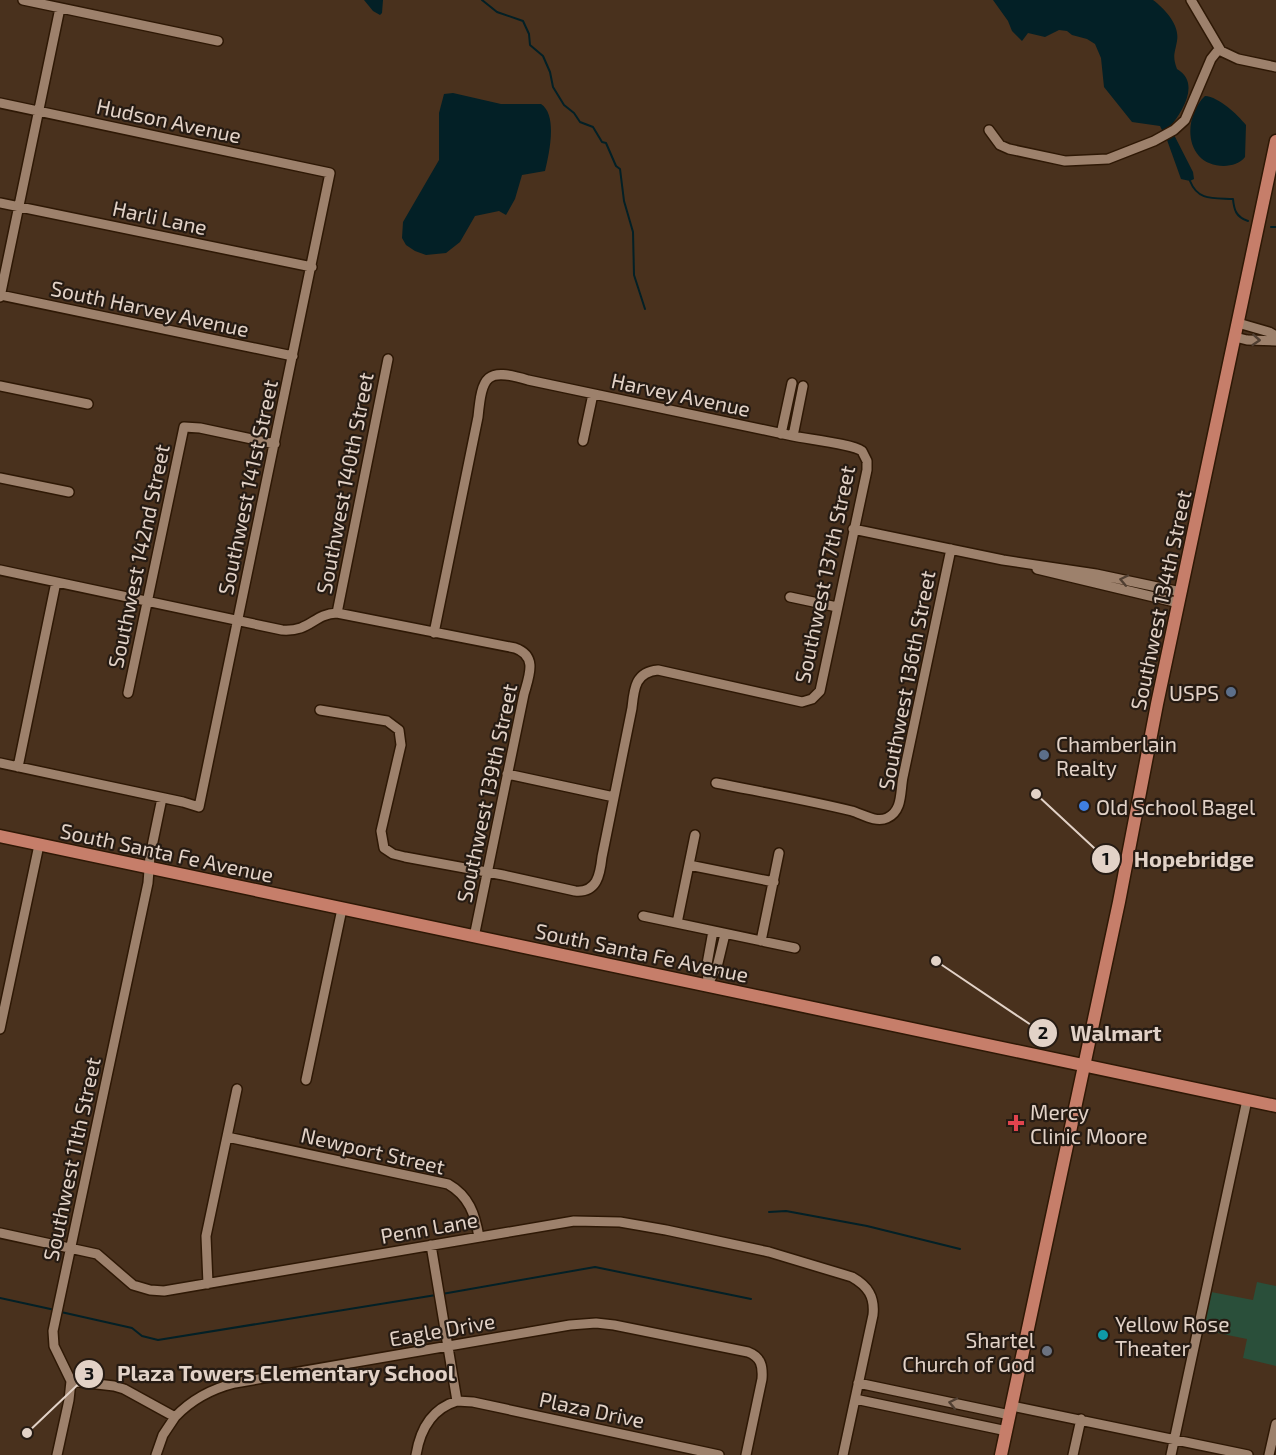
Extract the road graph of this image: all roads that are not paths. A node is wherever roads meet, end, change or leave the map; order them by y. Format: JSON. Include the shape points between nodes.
{"nodes":[{"id":1,"x":23,"y":0,"type":"edge"},
{"id":2,"x":1191,"y":0,"type":"edge"},
{"id":3,"x":60,"y":8,"type":"junction"},
{"id":4,"x":218,"y":41,"type":"dead end"},
{"id":5,"x":1219,"y":49,"type":"junction"},
{"id":6,"x":1276,"y":67,"type":"edge"},
{"id":7,"x":0,"y":102,"type":"edge"},
{"id":8,"x":39,"y":110,"type":"junction"},
{"id":9,"x":989,"y":130,"type":"dead end"},
{"id":10,"x":1276,"y":141,"type":"edge"},
{"id":11,"x":330,"y":173,"type":"joint"},
{"id":12,"x":0,"y":203,"type":"edge"},
{"id":13,"x":19,"y":207,"type":"junction"},
{"id":14,"x":312,"y":267,"type":"junction"},
{"id":15,"x":0,"y":295,"type":"edge"},
{"id":16,"x":1238,"y":323,"type":"junction"},
{"id":17,"x":1276,"y":336,"type":"edge"},
{"id":18,"x":1235,"y":337,"type":"junction"},
{"id":19,"x":1276,"y":341,"type":"edge"},
{"id":20,"x":293,"y":356,"type":"junction"},
{"id":21,"x":388,"y":359,"type":"dead end"},
{"id":22,"x":792,"y":383,"type":"dead end"},
{"id":23,"x":0,"y":386,"type":"edge"},
{"id":24,"x":803,"y":386,"type":"dead end"},
{"id":25,"x":592,"y":394,"type":"junction"},
{"id":26,"x":788,"y":399,"type":"junction"},
{"id":27,"x":800,"y":402,"type":"junction"},
{"id":28,"x":88,"y":404,"type":"dead end"},
{"id":29,"x":781,"y":434,"type":"junction"},
{"id":30,"x":793,"y":436,"type":"junction"},
{"id":31,"x":583,"y":441,"type":"dead end"},
{"id":32,"x":275,"y":444,"type":"junction"},
{"id":33,"x":864,"y":454,"type":"joint"},
{"id":34,"x":0,"y":478,"type":"edge"},
{"id":35,"x":69,"y":492,"type":"dead end"},
{"id":36,"x":853,"y":529,"type":"junction"},
{"id":37,"x":951,"y":549,"type":"junction"},
{"id":38,"x":0,"y":570,"type":"edge"},
{"id":39,"x":56,"y":582,"type":"junction"},
{"id":40,"x":790,"y":597,"type":"dead end"},
{"id":41,"x":1180,"y":597,"type":"junction"},
{"id":42,"x":147,"y":601,"type":"junction"},
{"id":43,"x":837,"y":607,"type":"junction"},
{"id":44,"x":337,"y":613,"type":"junction"},
{"id":45,"x":238,"y":620,"type":"junction"},
{"id":46,"x":434,"y":633,"type":"junction"},
{"id":47,"x":128,"y":693,"type":"dead end"},
{"id":48,"x":320,"y":710,"type":"dead end"},
{"id":49,"x":0,"y":763,"type":"edge"},
{"id":50,"x":18,"y":767,"type":"junction"},
{"id":51,"x":507,"y":774,"type":"junction"},
{"id":52,"x":716,"y":783,"type":"dead end"},
{"id":53,"x":614,"y":797,"type":"junction"},
{"id":54,"x":162,"y":798,"type":"junction"},
{"id":55,"x":695,"y":835,"type":"dead end"},
{"id":56,"x":0,"y":836,"type":"edge"},
{"id":57,"x":39,"y":845,"type":"junction"},
{"id":58,"x":779,"y":853,"type":"dead end"},
{"id":59,"x":689,"y":865,"type":"junction"},
{"id":60,"x":149,"y":867,"type":"junction"},
{"id":61,"x":487,"y":872,"type":"junction"},
{"id":62,"x":774,"y":882,"type":"junction"},
{"id":63,"x":342,"y":909,"type":"junction"},
{"id":64,"x":643,"y":916,"type":"dead end"},
{"id":65,"x":676,"y":923,"type":"junction"},
{"id":66,"x":713,"y":931,"type":"junction"},
{"id":67,"x":725,"y":934,"type":"junction"},
{"id":68,"x":474,"y":937,"type":"junction"},
{"id":69,"x":761,"y":941,"type":"junction"},
{"id":70,"x":795,"y":948,"type":"dead end"},
{"id":71,"x":708,"y":984,"type":"junction"},
{"id":72,"x":0,"y":1029,"type":"edge"},
{"id":73,"x":1085,"y":1066,"type":"junction"},
{"id":74,"x":306,"y":1080,"type":"dead end"},
{"id":75,"x":237,"y":1089,"type":"dead end"},
{"id":76,"x":1247,"y":1100,"type":"junction"},
{"id":77,"x":1276,"y":1106,"type":"edge"},
{"id":78,"x":227,"y":1137,"type":"junction"},
{"id":79,"x":0,"y":1233,"type":"edge"},
{"id":80,"x":479,"y":1237,"type":"junction"},
{"id":81,"x":431,"y":1245,"type":"junction"},
{"id":82,"x":70,"y":1248,"type":"junction"},
{"id":83,"x":208,"y":1284,"type":"junction"},
{"id":84,"x":448,"y":1346,"type":"junction"},
{"id":85,"x":71,"y":1381,"type":"junction"},
{"id":86,"x":858,"y":1383,"type":"junction"},
{"id":87,"x":855,"y":1399,"type":"junction"},
{"id":88,"x":457,"y":1401,"type":"junction"},
{"id":89,"x":1011,"y":1410,"type":"junction"},
{"id":90,"x":175,"y":1417,"type":"junction"},
{"id":91,"x":1081,"y":1419,"type":"junction"},
{"id":92,"x":1276,"y":1424,"type":"edge"},
{"id":93,"x":1007,"y":1431,"type":"junction"},
{"id":94,"x":1175,"y":1440,"type":"junction"},
{"id":95,"x":57,"y":1455,"type":"edge"},
{"id":96,"x":156,"y":1455,"type":"edge"},
{"id":97,"x":416,"y":1455,"type":"edge"},
{"id":98,"x":719,"y":1455,"type":"edge"},
{"id":99,"x":746,"y":1455,"type":"edge"},
{"id":100,"x":843,"y":1455,"type":"edge"},
{"id":101,"x":1001,"y":1455,"type":"edge"},
{"id":102,"x":1073,"y":1455,"type":"edge"},
{"id":103,"x":1171,"y":1455,"type":"edge"},
{"id":104,"x":1248,"y":1455,"type":"edge"},
{"id":105,"x":1269,"y":1455,"type":"edge"}],
"edges":[{"from":1,"to":3,"type":"street"},
{"from":2,"to":5,"type":"street"},
{"from":3,"to":4,"type":"street"},
{"from":3,"to":8,"type":"street"},
{"from":5,"to":6,"type":"street","via":[[1238,59]]},
{"from":5,"to":9,"type":"street","via":[[1211,59],[1188,116],[1174,130],[1108,159],[1065,161],[1009,149],[1000,145]]},
{"from":7,"to":8,"type":"street","name":"Hudson Avenue"},
{"from":8,"to":11,"type":"street","name":"Hudson Avenue"},
{"from":8,"to":13,"type":"street"},
{"from":10,"to":16,"type":"main road","name":"Southwest 134th Street"},
{"from":11,"to":14,"type":"street","name":"Southwest 141st Street"},
{"from":12,"to":13,"type":"street","name":"Harli Lane"},
{"from":13,"to":14,"type":"street","name":"Harli Lane"},
{"from":13,"to":15,"type":"street"},
{"from":14,"to":20,"type":"street","name":"Southwest 141st Street"},
{"from":15,"to":20,"type":"street","name":"South Harvey Avenue"},
{"from":16,"to":17,"type":"street"},
{"from":16,"to":18,"type":"main road","name":"Southwest 134th Street"},
{"from":18,"to":19,"type":"street","one_way":true},
{"from":18,"to":41,"type":"main road","name":"Southwest 134th Street"},
{"from":20,"to":32,"type":"street","name":"Southwest 141st Street"},
{"from":21,"to":44,"type":"street","name":"Southwest 140th Street"},
{"from":22,"to":26,"type":"street"},
{"from":23,"to":28,"type":"street"},
{"from":24,"to":27,"type":"street"},
{"from":25,"to":29,"type":"street","name":"Harvey Avenue"},
{"from":25,"to":31,"type":"street"},
{"from":25,"to":46,"type":"street","name":"Harvey Avenue","via":[[508,374],[489,378],[480,392]]},
{"from":26,"to":27,"type":"street"},
{"from":26,"to":29,"type":"street"},
{"from":27,"to":30,"type":"street"},
{"from":29,"to":30,"type":"street","name":"Harvey Avenue"},
{"from":30,"to":33,"type":"street","name":"Harvey Avenue","via":[[849,445]]},
{"from":32,"to":42,"type":"street","name":"Southwest 142nd Street","via":[[184,427]]},
{"from":32,"to":45,"type":"street","name":"Southwest 141st Street"},
{"from":33,"to":36,"type":"street","name":"Southwest 137th Street","via":[[868,466]]},
{"from":34,"to":35,"type":"street"},
{"from":36,"to":37,"type":"street"},
{"from":36,"to":43,"type":"street","name":"Southwest 137th Street"},
{"from":37,"to":41,"type":"street","via":[[1073,579]]},
{"from":37,"to":52,"type":"street","name":"Southwest 136th Street","via":[[899,804],[891,816],[878,819]]},
{"from":38,"to":39,"type":"street"},
{"from":39,"to":42,"type":"street"},
{"from":39,"to":50,"type":"street"},
{"from":40,"to":43,"type":"street"},
{"from":41,"to":73,"type":"main road","name":"Southwest 134th Street"},
{"from":42,"to":45,"type":"street"},
{"from":42,"to":47,"type":"street","name":"Southwest 142nd Street"},
{"from":43,"to":53,"type":"street","name":"Southwest 137th Street","via":[[823,683],[812,699],[795,701],[658,670],[641,675],[634,689]]},
{"from":44,"to":45,"type":"street","via":[[290,631]]},
{"from":44,"to":46,"type":"street"},
{"from":45,"to":54,"type":"street","name":"Southwest 141st Street","via":[[199,807]]},
{"from":46,"to":51,"type":"street","name":"Southwest 139th Street","via":[[515,648],[528,656],[531,673]]},
{"from":48,"to":61,"type":"street","via":[[387,721],[399,730],[401,745],[381,831],[384,848],[405,857]]},
{"from":49,"to":50,"type":"street"},
{"from":50,"to":54,"type":"street"},
{"from":51,"to":53,"type":"street"},
{"from":51,"to":61,"type":"street","name":"Southwest 139th Street"},
{"from":53,"to":61,"type":"street","via":[[600,874],[591,888],[581,892]]},
{"from":54,"to":60,"type":"street","name":"Southwest 11th Street"},
{"from":55,"to":59,"type":"street"},
{"from":56,"to":57,"type":"main road","name":"South Santa Fe Avenue"},
{"from":57,"to":60,"type":"main road","name":"South Santa Fe Avenue"},
{"from":57,"to":72,"type":"street"},
{"from":58,"to":62,"type":"street"},
{"from":59,"to":62,"type":"street"},
{"from":59,"to":65,"type":"street"},
{"from":60,"to":63,"type":"main road","name":"South Santa Fe Avenue"},
{"from":60,"to":82,"type":"street","name":"Southwest 11th Street"},
{"from":61,"to":68,"type":"street","name":"Southwest 139th Street"},
{"from":62,"to":69,"type":"street"},
{"from":63,"to":68,"type":"main road","name":"South Santa Fe Avenue"},
{"from":63,"to":74,"type":"street"},
{"from":64,"to":65,"type":"street"},
{"from":65,"to":66,"type":"street"},
{"from":66,"to":67,"type":"street"},
{"from":66,"to":71,"type":"street","via":[[706,964]]},
{"from":67,"to":69,"type":"street"},
{"from":67,"to":71,"type":"street","via":[[717,967]]},
{"from":68,"to":71,"type":"main road","name":"South Santa Fe Avenue"},
{"from":69,"to":70,"type":"street"},
{"from":71,"to":73,"type":"main road","name":"South Santa Fe Avenue"},
{"from":73,"to":76,"type":"main road","name":"South Santa Fe Avenue"},
{"from":73,"to":89,"type":"main road","name":"Southwest 134th Street"},
{"from":75,"to":78,"type":"street"},
{"from":76,"to":77,"type":"main road","name":"South Santa Fe Avenue"},
{"from":76,"to":94,"type":"street"},
{"from":78,"to":80,"type":"street","name":"Newport Street","via":[[448,1184],[467,1200],[475,1214]]},
{"from":78,"to":83,"type":"street","via":[[206,1236]]},
{"from":79,"to":82,"type":"street","name":"Penn Lane"},
{"from":80,"to":81,"type":"street","name":"Penn Lane"},
{"from":80,"to":86,"type":"street","name":"Penn Lane","via":[[574,1221],[620,1222],[769,1252],[852,1277],[870,1292],[873,1301]]},
{"from":81,"to":83,"type":"street","name":"Penn Lane"},
{"from":81,"to":84,"type":"street"},
{"from":82,"to":83,"type":"street","name":"Penn Lane","via":[[103,1258],[141,1288],[164,1291]]},
{"from":82,"to":85,"type":"street","name":"Southwest 11th Street","via":[[53,1331],[54,1346]]},
{"from":84,"to":88,"type":"street"},
{"from":84,"to":90,"type":"street","name":"Eagle Drive","via":[[222,1386],[196,1399]]},
{"from":84,"to":99,"type":"street","name":"Eagle Drive","via":[[596,1323],[748,1352],[761,1362],[762,1379]]},
{"from":85,"to":90,"type":"street","via":[[124,1389]]},
{"from":85,"to":95,"type":"street"},
{"from":86,"to":87,"type":"street"},
{"from":89,"to":86,"type":"street","one_way":true},
{"from":87,"to":93,"type":"street"},
{"from":87,"to":100,"type":"street"},
{"from":88,"to":97,"type":"street","via":[[432,1416],[423,1429]]},
{"from":88,"to":98,"type":"street","name":"Plaza Drive"},
{"from":89,"to":91,"type":"street"},
{"from":89,"to":93,"type":"main road","name":"Southwest 134th Street"},
{"from":90,"to":96,"type":"street"},
{"from":91,"to":94,"type":"street"},
{"from":91,"to":102,"type":"street"},
{"from":92,"to":105,"type":"street"},
{"from":93,"to":101,"type":"main road","name":"Southwest 134th Street"},
{"from":94,"to":103,"type":"street"},
{"from":94,"to":104,"type":"street"}]}
